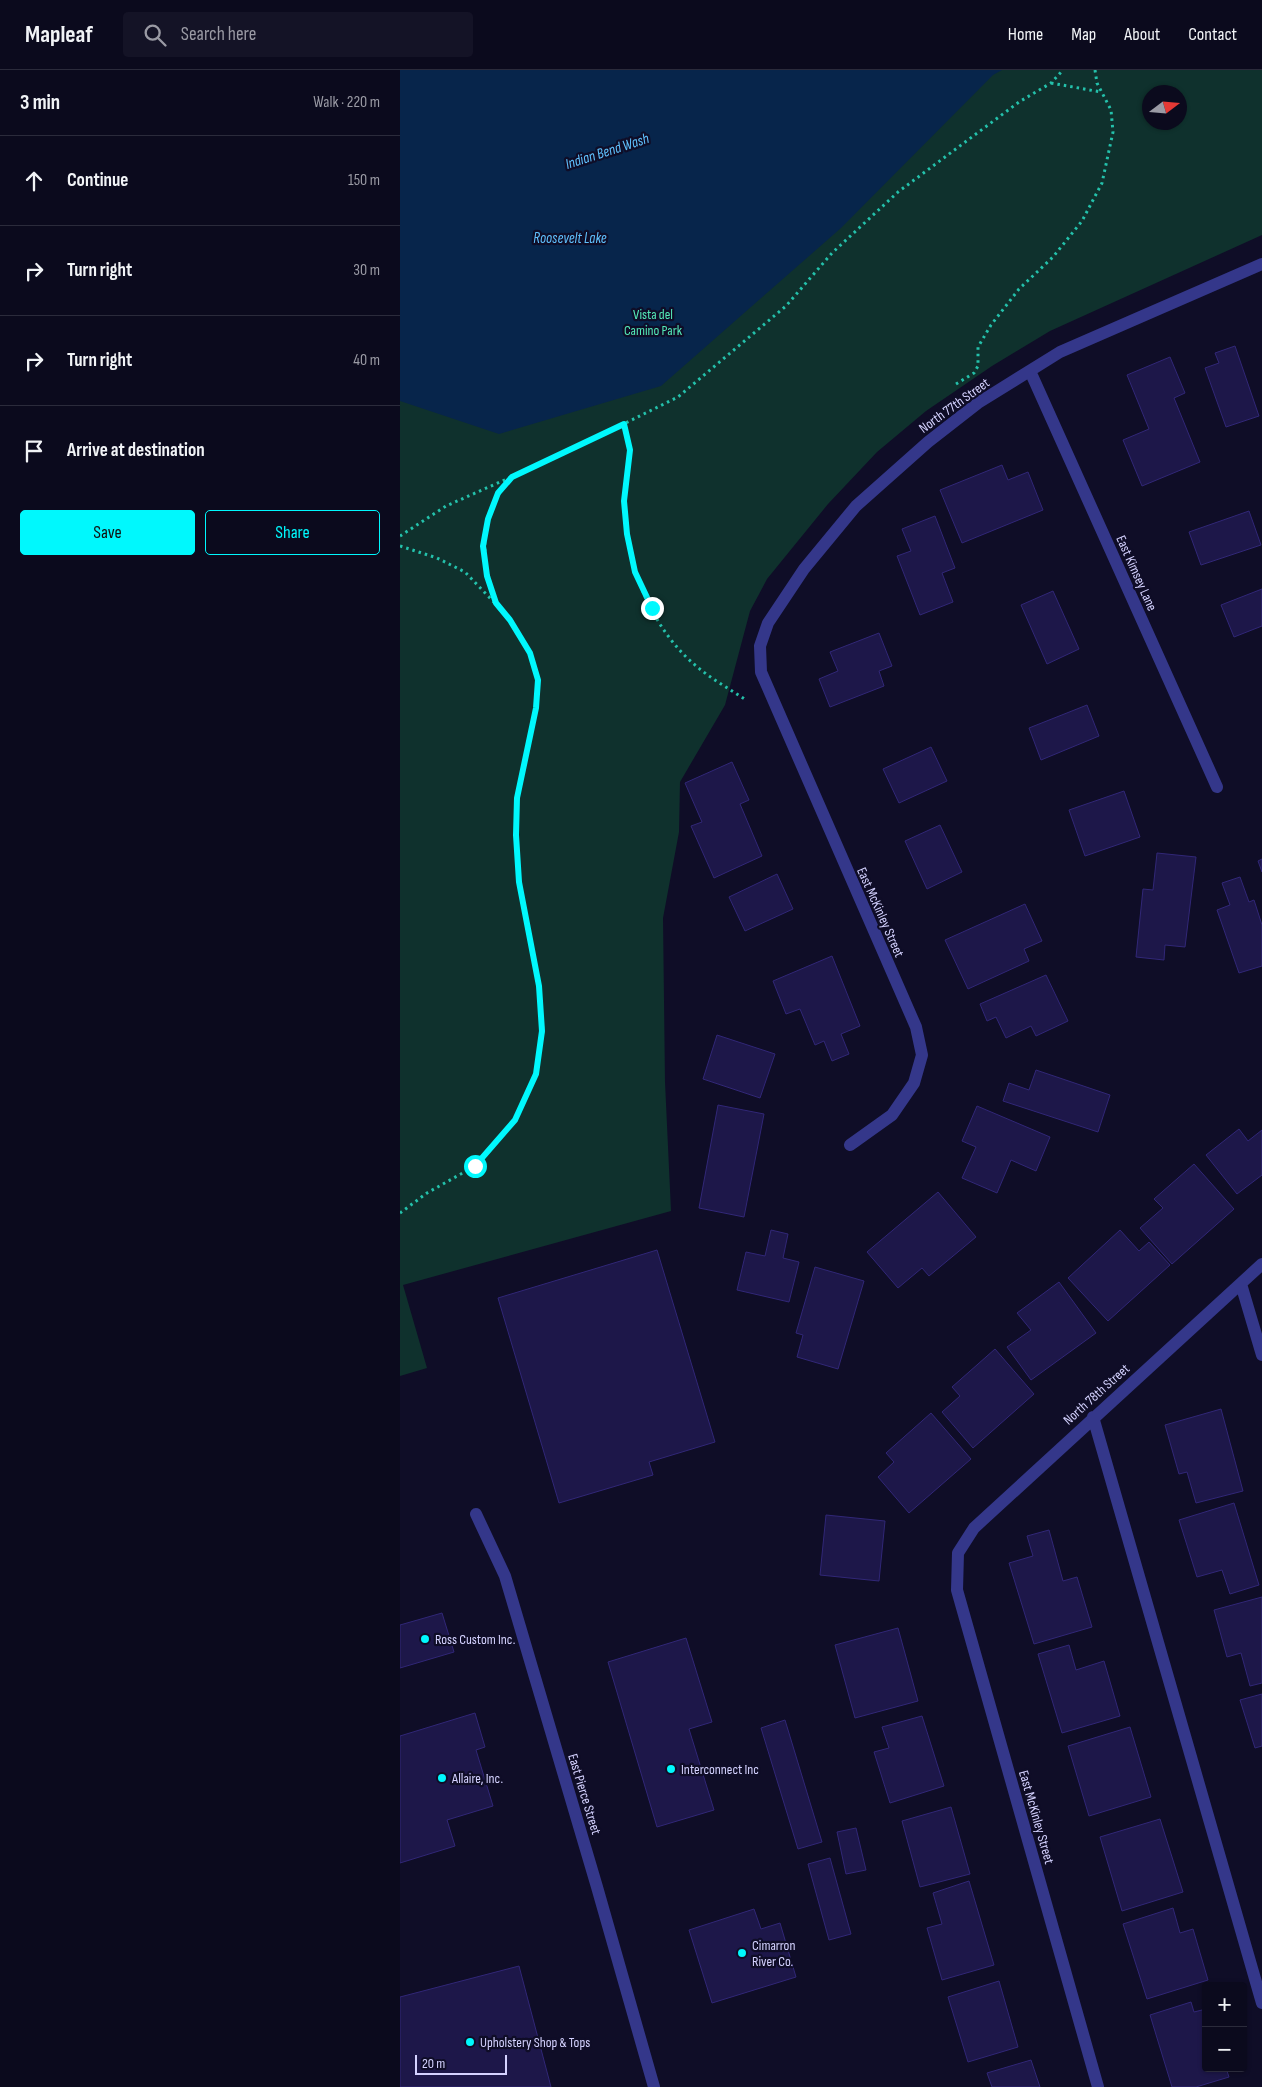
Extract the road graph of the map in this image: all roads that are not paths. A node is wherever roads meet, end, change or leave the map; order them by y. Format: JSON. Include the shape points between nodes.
{"nodes":[{"id":1,"x":1262,"y":264,"type":"edge"},
{"id":2,"x":1030,"y":371,"type":"junction"},
{"id":3,"x":761,"y":672,"type":"joint"},
{"id":4,"x":1217,"y":787,"type":"dead end"},
{"id":5,"x":850,"y":1145,"type":"dead end"},
{"id":6,"x":1262,"y":1264,"type":"edge"},
{"id":7,"x":1241,"y":1284,"type":"junction"},
{"id":8,"x":1262,"y":1355,"type":"edge"},
{"id":9,"x":1093,"y":1417,"type":"junction"},
{"id":10,"x":476,"y":1514,"type":"dead end"},
{"id":11,"x":958,"y":1553,"type":"joint"},
{"id":12,"x":1262,"y":2003,"type":"edge"},
{"id":13,"x":654,"y":2087,"type":"edge"},
{"id":14,"x":1098,"y":2087,"type":"edge"}],
"edges":[{"from":1,"to":2,"type":"street","name":"North 77th Street","via":[[1060,352]]},
{"from":2,"to":3,"type":"street","name":"North 77th Street","via":[[978,403],[856,506],[804,569],[768,623],[760,646]]},
{"from":2,"to":4,"type":"street","name":"East Kimsey Lane"},
{"from":3,"to":5,"type":"street","name":"East McKinley Street","via":[[916,1027],[922,1055],[914,1083],[892,1115]]},
{"from":6,"to":7,"type":"street","name":"North 78th Street"},
{"from":7,"to":8,"type":"street"},
{"from":7,"to":9,"type":"street","name":"North 78th Street"},
{"from":9,"to":11,"type":"street","name":"North 78th Street","via":[[974,1528]]},
{"from":9,"to":12,"type":"street"},
{"from":10,"to":13,"type":"street","name":"East Pierce Street","via":[[505,1576]]},
{"from":11,"to":14,"type":"street","name":"East McKinley Street","via":[[957,1590]]}]}
